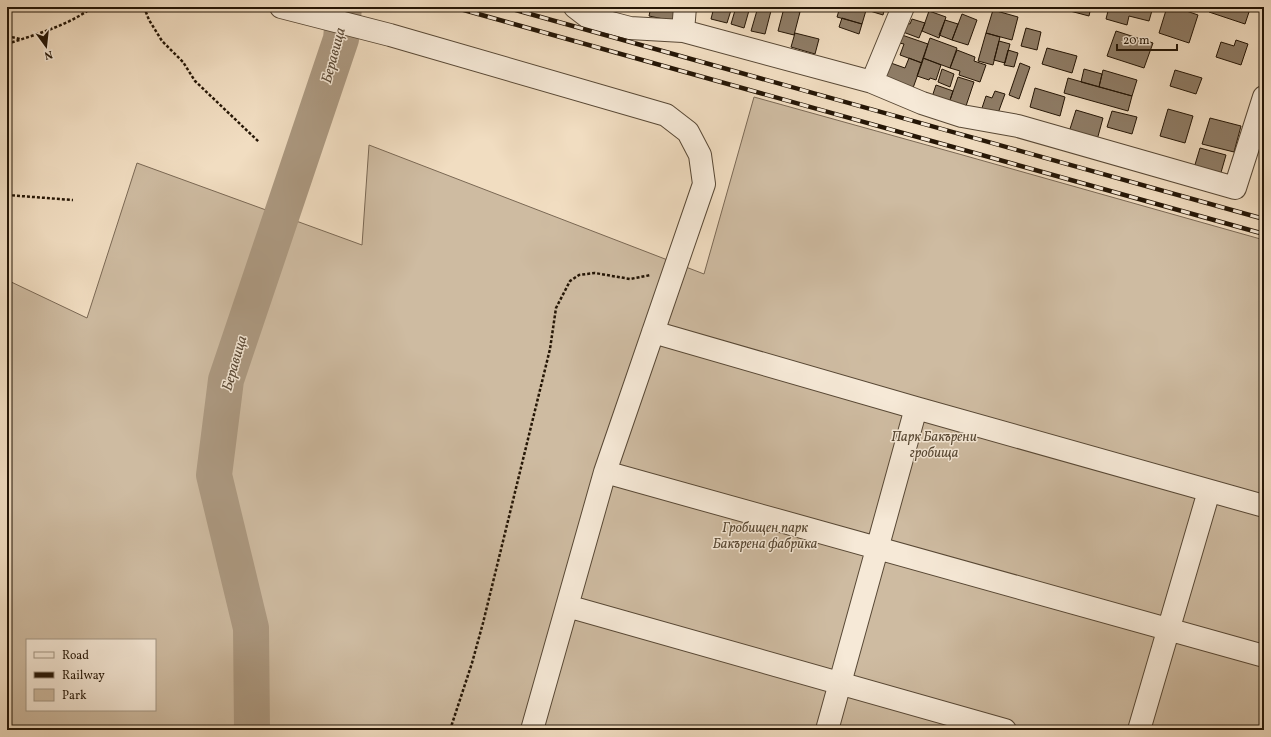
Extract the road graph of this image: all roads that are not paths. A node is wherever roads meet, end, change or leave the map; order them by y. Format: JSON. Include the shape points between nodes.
{"nodes":[{"id":1,"x":575,"y":7,"type":"edge"},
{"id":2,"x":685,"y":7,"type":"edge"},
{"id":3,"x":903,"y":7,"type":"edge"},
{"id":4,"x":289,"y":9,"type":"edge"},
{"id":5,"x":683,"y":31,"type":"junction"},
{"id":6,"x":872,"y":82,"type":"junction"},
{"id":7,"x":1264,"y":97,"type":"edge"},
{"id":8,"x":653,"y":332,"type":"junction"},
{"id":9,"x":916,"y":408,"type":"junction"},
{"id":10,"x":605,"y":472,"type":"junction"},
{"id":11,"x":1209,"y":491,"type":"junction"},
{"id":12,"x":1264,"y":506,"type":"edge"},
{"id":13,"x":877,"y":548,"type":"junction"},
{"id":14,"x":567,"y":606,"type":"junction"},
{"id":15,"x":1169,"y":630,"type":"junction"},
{"id":16,"x":1264,"y":656,"type":"edge"},
{"id":17,"x":840,"y":683,"type":"junction"},
{"id":18,"x":532,"y":730,"type":"edge"},
{"id":19,"x":827,"y":730,"type":"edge"},
{"id":20,"x":1005,"y":730,"type":"edge"},
{"id":21,"x":1139,"y":730,"type":"edge"}],
"edges":[{"from":1,"to":5,"type":"street","via":[[588,17],[630,28]]},
{"from":2,"to":5,"type":"street"},
{"from":3,"to":6,"type":"street"},
{"from":4,"to":8,"type":"street","via":[[666,115],[688,132],[700,155],[704,184]]},
{"from":5,"to":6,"type":"street"},
{"from":6,"to":7,"type":"street","via":[[962,116],[1018,126],[1235,188]]},
{"from":8,"to":9,"type":"street"},
{"from":8,"to":10,"type":"street"},
{"from":9,"to":11,"type":"street"},
{"from":9,"to":13,"type":"street"},
{"from":10,"to":13,"type":"street"},
{"from":10,"to":14,"type":"street"},
{"from":11,"to":12,"type":"street"},
{"from":11,"to":15,"type":"street"},
{"from":13,"to":15,"type":"street"},
{"from":13,"to":17,"type":"street"},
{"from":14,"to":17,"type":"street"},
{"from":14,"to":18,"type":"street"},
{"from":15,"to":16,"type":"street"},
{"from":15,"to":21,"type":"street"},
{"from":17,"to":19,"type":"street"},
{"from":17,"to":20,"type":"street"}]}
